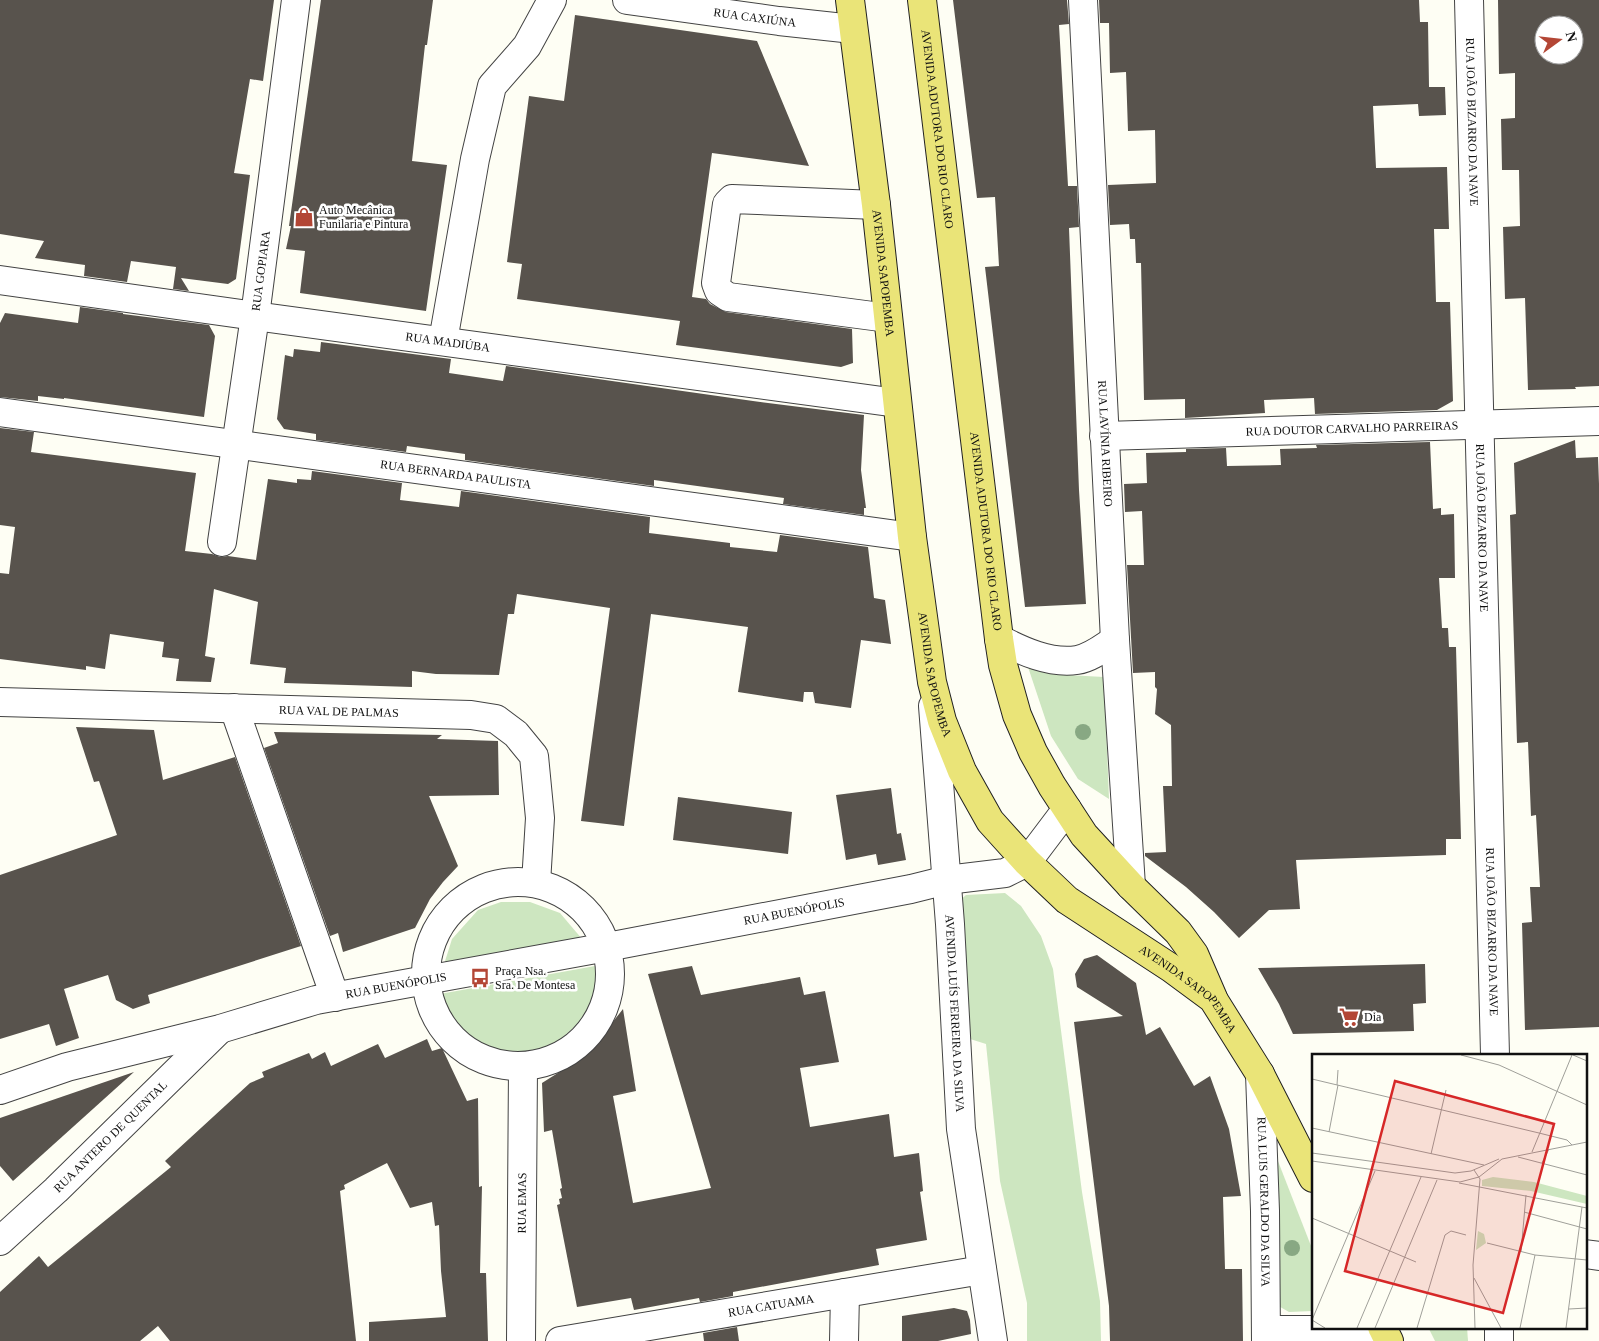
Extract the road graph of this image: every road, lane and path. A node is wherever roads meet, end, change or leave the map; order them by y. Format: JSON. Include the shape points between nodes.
{"nodes":[{"id":1,"x":296,"y":0,"type":"edge"},
{"id":2,"x":552,"y":0,"type":"edge"},
{"id":3,"x":626,"y":0,"type":"edge"},
{"id":4,"x":850,"y":0,"type":"edge"},
{"id":5,"x":922,"y":0,"type":"edge"},
{"id":6,"x":1083,"y":0,"type":"edge"},
{"id":7,"x":1469,"y":0,"type":"edge"},
{"id":8,"x":853,"y":28,"type":"junction"},
{"id":9,"x":876,"y":205,"type":"junction"},
{"id":10,"x":0,"y":280,"type":"edge"},
{"id":11,"x":255,"y":316,"type":"junction"},
{"id":12,"x":888,"y":318,"type":"junction"},
{"id":13,"x":443,"y":341,"type":"junction"},
{"id":14,"x":897,"y":403,"type":"junction"},
{"id":15,"x":0,"y":412,"type":"edge"},
{"id":16,"x":1599,"y":421,"type":"edge"},
{"id":17,"x":1478,"y":424,"type":"junction"},
{"id":18,"x":1104,"y":436,"type":"junction"},
{"id":19,"x":235,"y":445,"type":"junction"},
{"id":20,"x":912,"y":537,"type":"junction"},
{"id":21,"x":222,"y":542,"type":"dead end"},
{"id":22,"x":999,"y":639,"type":"junction"},
{"id":23,"x":1115,"y":640,"type":"junction"},
{"id":24,"x":932,"y":682,"type":"junction"},
{"id":25,"x":0,"y":702,"type":"edge"},
{"id":26,"x":234,"y":708,"type":"junction"},
{"id":27,"x":1067,"y":809,"type":"junction"},
{"id":28,"x":1027,"y":862,"type":"junction"},
{"id":29,"x":947,"y":880,"type":"junction"},
{"id":30,"x":536,"y":883,"type":"junction"},
{"id":31,"x":1131,"y":886,"type":"junction"},
{"id":32,"x":607,"y":947,"type":"junction"},
{"id":33,"x":426,"y":980,"type":"junction"},
{"id":34,"x":335,"y":997,"type":"junction"},
{"id":35,"x":1213,"y":999,"type":"junction"},
{"id":36,"x":220,"y":1029,"type":"junction"},
{"id":37,"x":1495,"y":1054,"type":"edge"},
{"id":38,"x":523,"y":1067,"type":"junction"},
{"id":39,"x":1260,"y":1074,"type":"junction"},
{"id":40,"x":0,"y":1090,"type":"edge"},
{"id":41,"x":1312,"y":1176,"type":"edge"},
{"id":42,"x":0,"y":1241,"type":"edge"},
{"id":43,"x":1586,"y":1254,"type":"edge"},
{"id":44,"x":1599,"y":1256,"type":"edge"},
{"id":45,"x":982,"y":1270,"type":"junction"},
{"id":46,"x":844,"y":1293,"type":"junction"},
{"id":47,"x":1382,"y":1328,"type":"edge"},
{"id":48,"x":1499,"y":1328,"type":"edge"},
{"id":49,"x":1266,"y":1335,"type":"edge"},
{"id":50,"x":521,"y":1341,"type":"edge"},
{"id":51,"x":560,"y":1341,"type":"edge"},
{"id":52,"x":844,"y":1341,"type":"edge"},
{"id":53,"x":993,"y":1341,"type":"edge"},
{"id":54,"x":1374,"y":1341,"type":"edge"},
{"id":55,"x":1388,"y":1341,"type":"edge"},
{"id":56,"x":1498,"y":1341,"type":"edge"}],
"edges":[{"from":1,"to":11,"type":"street","name":"RUA GOPIARA"},
{"from":2,"to":13,"type":"street","via":[[527,46],[492,86],[475,159]]},
{"from":3,"to":8,"type":"street","name":"RUA CAXIÚNA"},
{"from":4,"to":8,"type":"main road"},
{"from":5,"to":22,"type":"main road","name":"AVENIDA ADUTORA DO RIO CLARO"},
{"from":6,"to":18,"type":"street","name":"RUA LAVÍNIA RIBEIRO"},
{"from":7,"to":17,"type":"street","name":"RUA JOÃO BIZARRO DA NAVE"},
{"from":8,"to":9,"type":"main road","name":"AVENIDA SAPOPEMBA"},
{"from":9,"to":12,"type":"main road","name":"AVENIDA SAPOPEMBA"},
{"from":9,"to":12,"type":"street","via":[[732,199],[727,204],[716,283],[719,291],[728,297]]},
{"from":10,"to":11,"type":"street","name":"RUA MADIÚBA"},
{"from":11,"to":13,"type":"street","name":"RUA MADIÚBA"},
{"from":11,"to":19,"type":"street","name":"RUA GOPIARA"},
{"from":12,"to":14,"type":"main road","name":"AVENIDA SAPOPEMBA"},
{"from":13,"to":14,"type":"street","name":"RUA MADIÚBA"},
{"from":14,"to":20,"type":"main road","name":"AVENIDA SAPOPEMBA"},
{"from":15,"to":19,"type":"street","name":"RUA BERNARDA PAULISTA"},
{"from":16,"to":17,"type":"street","name":"RUA DOUTOR CARVALHO PARREIRAS"},
{"from":17,"to":18,"type":"street","name":"RUA DOUTOR CARVALHO PARREIRAS"},
{"from":17,"to":37,"type":"street","name":"RUA JOÃO BIZARRO DA NAVE"},
{"from":18,"to":23,"type":"street","name":"RUA LAVÍNIA RIBEIRO"},
{"from":19,"to":20,"type":"street","name":"RUA BERNARDA PAULISTA"},
{"from":19,"to":21,"type":"street","name":"RUA GOPIARA"},
{"from":20,"to":24,"type":"main road","name":"AVENIDA SAPOPEMBA"},
{"from":22,"to":23,"type":"street","via":[[1034,655],[1078,660]]},
{"from":22,"to":27,"type":"main road","name":"AVENIDA ADUTORA DO RIO CLARO","via":[[1017,715],[1033,752]]},
{"from":23,"to":31,"type":"street","name":"RUA LAVÍNIA RIBEIRO"},
{"from":24,"to":28,"type":"main road","name":"AVENIDA SAPOPEMBA","via":[[942,721],[962,771],[990,820]]},
{"from":24,"to":29,"type":"street","name":"AVENIDA LUÍS FERREIRA DA SILVA"},
{"from":25,"to":26,"type":"street","name":"RUA VAL DE PALMAS"},
{"from":26,"to":30,"type":"street","name":"RUA VAL DE PALMAS","via":[[472,715],[496,719],[516,734],[534,756],[540,818]]},
{"from":26,"to":34,"type":"street"},
{"from":27,"to":28,"type":"street"},
{"from":27,"to":31,"type":"main road","name":"AVENIDA ADUTORA DO RIO CLARO","via":[[1084,835]]},
{"from":28,"to":29,"type":"street","name":"RUA BUENÓPOLIS","via":[[986,857],[970,862]]},
{"from":28,"to":35,"type":"main road","name":"AVENIDA SAPOPEMBA","via":[[1067,900]]},
{"from":29,"to":32,"type":"street","name":"RUA BUENÓPOLIS"},
{"from":29,"to":45,"type":"street","name":"AVENIDA LUÍS FERREIRA DA SILVA","via":[[961,1129]]},
{"from":30,"to":32,"type":"street","via":[[555,889],[587,912]]},
{"from":30,"to":33,"type":"street","via":[[488,886],[467,897],[449,913],[436,933],[428,956]]},
{"from":31,"to":35,"type":"main road","name":"AVENIDA ADUTORA DO RIO CLARO","via":[[1178,932],[1194,954]]},
{"from":32,"to":33,"type":"street","name":"RUA BUENÓPOLIS"},
{"from":32,"to":38,"type":"street","via":[[611,975],[606,1002],[594,1028],[574,1048],[550,1061]]},
{"from":33,"to":34,"type":"street","name":"RUA BUENÓPOLIS"},
{"from":33,"to":38,"type":"street","via":[[432,1008],[447,1032],[468,1052],[494,1063]]},
{"from":34,"to":36,"type":"street","name":"RUA BUENÓPOLIS"},
{"from":35,"to":39,"type":"main road","name":"AVENIDA SAPOPEMBA"},
{"from":36,"to":40,"type":"street","name":"RUA BUENÓPOLIS","via":[[67,1067]]},
{"from":36,"to":42,"type":"street","name":"RUA ANTERO DE QUENTAL"},
{"from":38,"to":50,"type":"street","name":"RUA EMAS"},
{"from":39,"to":41,"type":"main road","name":"AVENIDA SAPOPEMBA"},
{"from":39,"to":49,"type":"street","name":"RUA LUIS GERALDO DA SILVA"},
{"from":43,"to":44,"type":"street"},
{"from":45,"to":46,"type":"street","name":"RUA CATUAMA"},
{"from":45,"to":53,"type":"street","name":"AVENIDA LUÍS FERREIRA DA SILVA"},
{"from":46,"to":51,"type":"street","name":"RUA CATUAMA"},
{"from":46,"to":52,"type":"street"},
{"from":47,"to":55,"type":"main road"},
{"from":48,"to":56,"type":"street"},
{"from":49,"to":54,"type":"street","name":"RUA LUIS GERALDO DA SILVA","via":[[1348,1330]]}]}
